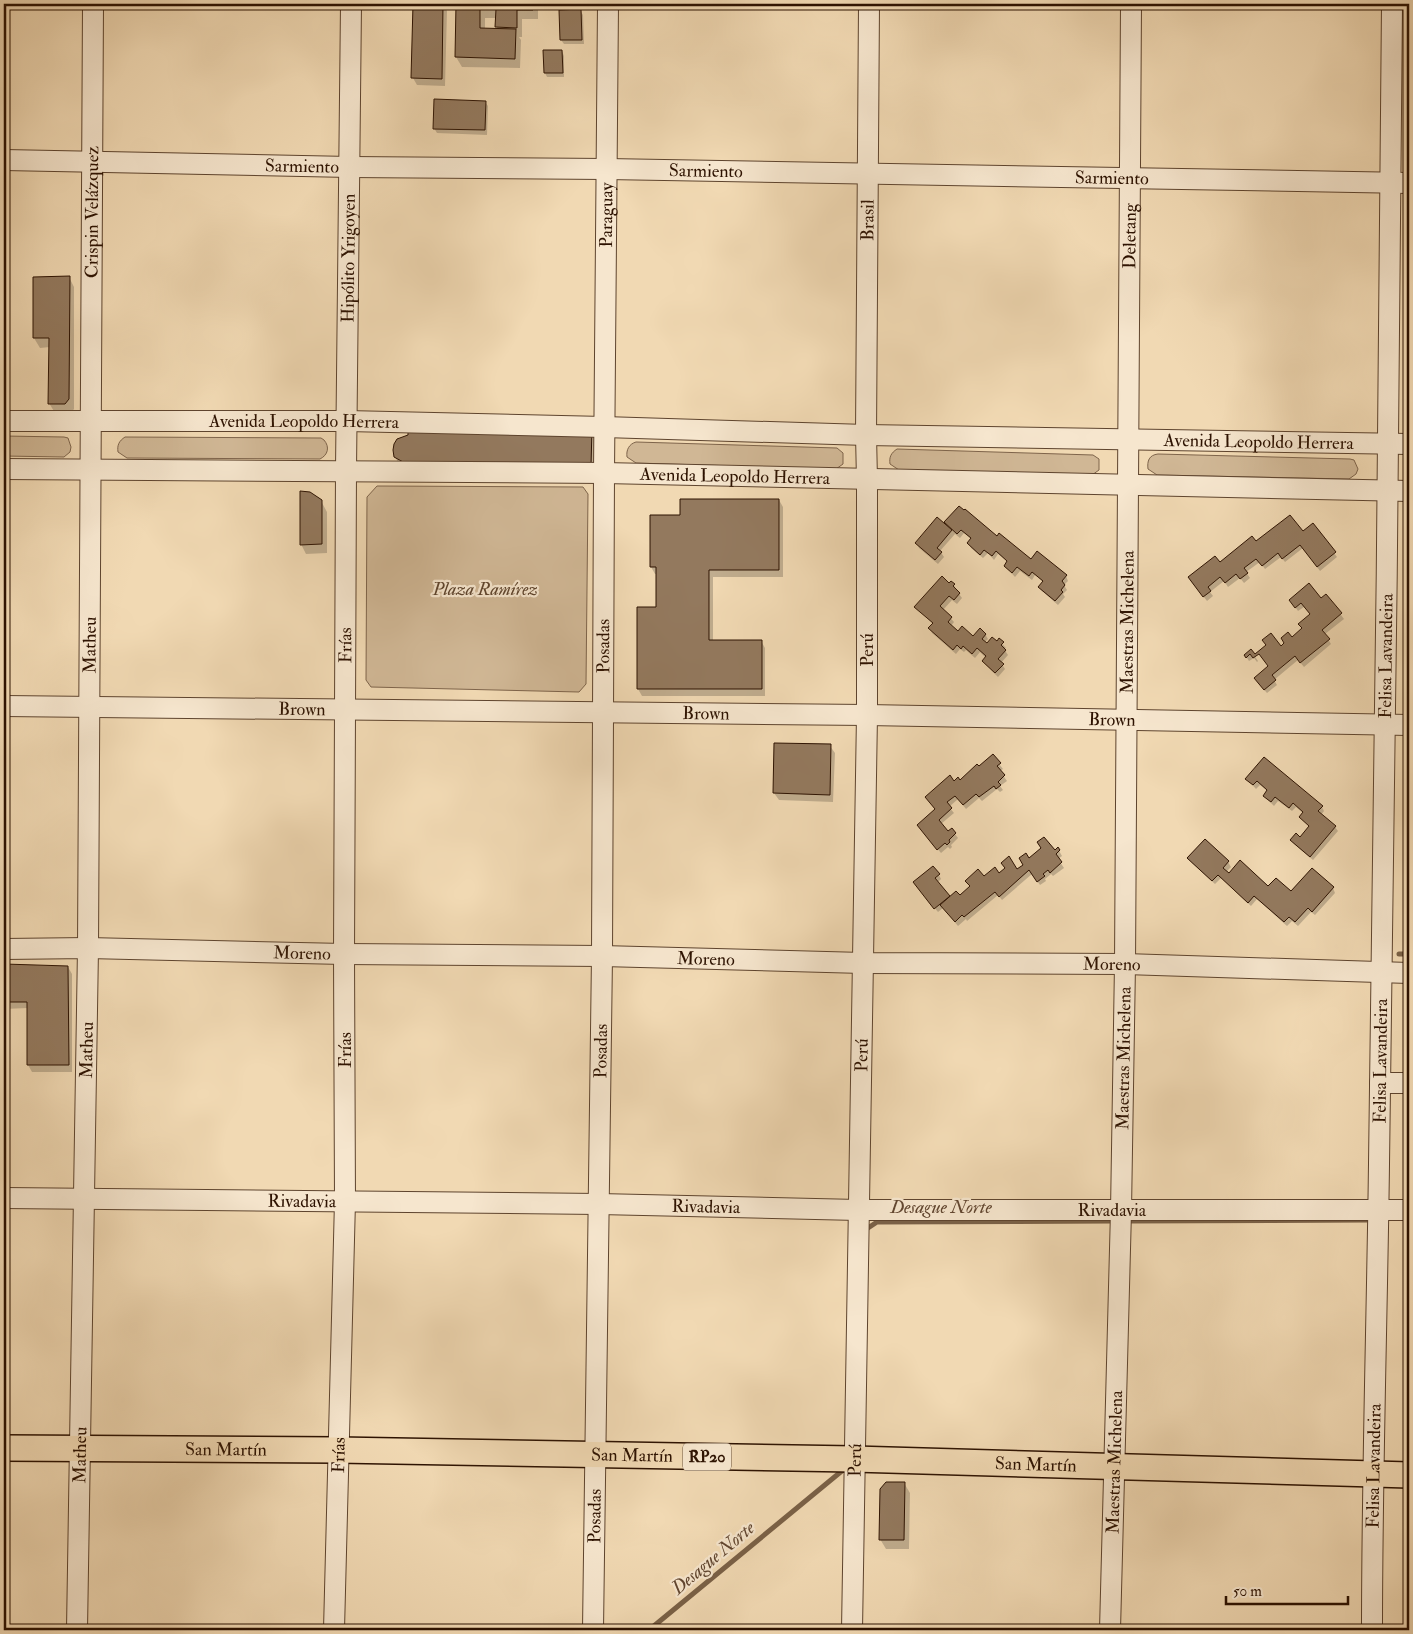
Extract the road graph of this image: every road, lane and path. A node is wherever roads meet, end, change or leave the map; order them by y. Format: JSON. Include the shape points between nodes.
{"nodes":[{"id":1,"x":93,"y":4,"type":"edge"},
{"id":2,"x":351,"y":4,"type":"edge"},
{"id":3,"x":608,"y":4,"type":"edge"},
{"id":4,"x":869,"y":4,"type":"edge"},
{"id":5,"x":1131,"y":4,"type":"edge"},
{"id":6,"x":1392,"y":4,"type":"edge"},
{"id":7,"x":4,"y":160,"type":"edge"},
{"id":8,"x":93,"y":161,"type":"junction"},
{"id":9,"x":350,"y":167,"type":"junction"},
{"id":10,"x":607,"y":169,"type":"junction"},
{"id":11,"x":868,"y":173,"type":"junction"},
{"id":12,"x":1130,"y":178,"type":"junction"},
{"id":13,"x":1400,"y":183,"type":"edge"},
{"id":14,"x":4,"y":421,"type":"edge"},
{"id":15,"x":347,"y":421,"type":"junction"},
{"id":16,"x":91,"y":422,"type":"junction"},
{"id":17,"x":604,"y":427,"type":"junction"},
{"id":18,"x":866,"y":435,"type":"junction"},
{"id":19,"x":1127,"y":439,"type":"junction"},
{"id":20,"x":1389,"y":443,"type":"junction"},
{"id":21,"x":1409,"y":444,"type":"edge"},
{"id":22,"x":4,"y":468,"type":"edge"},
{"id":23,"x":91,"y":470,"type":"junction"},
{"id":24,"x":346,"y":470,"type":"junction"},
{"id":25,"x":604,"y":474,"type":"junction"},
{"id":26,"x":868,"y":480,"type":"junction"},
{"id":27,"x":1127,"y":486,"type":"junction"},
{"id":28,"x":1387,"y":491,"type":"junction"},
{"id":29,"x":1409,"y":491,"type":"edge"},
{"id":30,"x":4,"y":706,"type":"edge"},
{"id":31,"x":90,"y":706,"type":"junction"},
{"id":32,"x":345,"y":710,"type":"junction"},
{"id":33,"x":603,"y":712,"type":"junction"},
{"id":34,"x":867,"y":714,"type":"junction"},
{"id":35,"x":1127,"y":718,"type":"junction"},
{"id":36,"x":1384,"y":725,"type":"junction"},
{"id":37,"x":1409,"y":725,"type":"edge"},
{"id":38,"x":88,"y":948,"type":"junction"},
{"id":39,"x":4,"y":949,"type":"edge"},
{"id":40,"x":344,"y":954,"type":"junction"},
{"id":41,"x":602,"y":956,"type":"junction"},
{"id":42,"x":863,"y":962,"type":"junction"},
{"id":43,"x":1125,"y":964,"type":"junction"},
{"id":44,"x":1382,"y":972,"type":"junction"},
{"id":45,"x":1409,"y":973,"type":"edge"},
{"id":46,"x":1380,"y":1083,"type":"junction"},
{"id":47,"x":1409,"y":1083,"type":"edge"},
{"id":48,"x":4,"y":1198,"type":"edge"},
{"id":49,"x":84,"y":1200,"type":"junction"},
{"id":50,"x":346,"y":1201,"type":"junction"},
{"id":51,"x":599,"y":1204,"type":"junction"},
{"id":52,"x":1378,"y":1209,"type":"junction"},
{"id":53,"x":858,"y":1210,"type":"junction"},
{"id":54,"x":1409,"y":1210,"type":"edge"},
{"id":55,"x":1121,"y":1211,"type":"junction"},
{"id":56,"x":4,"y":1448,"type":"edge"},
{"id":57,"x":81,"y":1449,"type":"junction"},
{"id":58,"x":338,"y":1450,"type":"junction"},
{"id":59,"x":595,"y":1455,"type":"junction"},
{"id":60,"x":854,"y":1460,"type":"junction"},
{"id":61,"x":1114,"y":1466,"type":"junction"},
{"id":62,"x":1372,"y":1474,"type":"junction"},
{"id":63,"x":1409,"y":1475,"type":"edge"},
{"id":64,"x":78,"y":1630,"type":"edge"},
{"id":65,"x":334,"y":1630,"type":"edge"},
{"id":66,"x":593,"y":1630,"type":"edge"},
{"id":67,"x":852,"y":1630,"type":"edge"},
{"id":68,"x":1110,"y":1630,"type":"edge"},
{"id":69,"x":1372,"y":1630,"type":"edge"}],
"edges":[{"from":1,"to":8,"type":"street","name":"Crispin Velázquez"},
{"from":2,"to":9,"type":"street","name":"Hipólito Yrigoyen"},
{"from":3,"to":10,"type":"street","name":"Paraguay"},
{"from":4,"to":11,"type":"street","name":"Brasil"},
{"from":5,"to":12,"type":"street","name":"Deletang"},
{"from":6,"to":13,"type":"street"},
{"from":7,"to":8,"type":"street","name":"Sarmiento"},
{"from":8,"to":9,"type":"street","name":"Sarmiento"},
{"from":8,"to":16,"type":"street","name":"Crispin Velázquez"},
{"from":9,"to":10,"type":"street","name":"Sarmiento"},
{"from":9,"to":15,"type":"street","name":"Hipólito Yrigoyen"},
{"from":10,"to":11,"type":"street","name":"Sarmiento"},
{"from":10,"to":17,"type":"street","name":"Paraguay"},
{"from":11,"to":12,"type":"street","name":"Sarmiento"},
{"from":11,"to":18,"type":"street","name":"Brasil"},
{"from":12,"to":13,"type":"street","name":"Sarmiento"},
{"from":12,"to":19,"type":"street","name":"Deletang"},
{"from":13,"to":20,"type":"street"},
{"from":14,"to":16,"type":"street","name":"Avenida Leopoldo Herrera"},
{"from":15,"to":16,"type":"street","name":"Avenida Leopoldo Herrera"},
{"from":15,"to":17,"type":"street","name":"Avenida Leopoldo Herrera"},
{"from":15,"to":24,"type":"street","name":"Hipólito Yrigoyen"},
{"from":16,"to":23,"type":"street","name":"Crispin Velázquez"},
{"from":17,"to":18,"type":"street","name":"Avenida Leopoldo Herrera"},
{"from":17,"to":25,"type":"street"},
{"from":18,"to":19,"type":"street","name":"Avenida Leopoldo Herrera"},
{"from":18,"to":26,"type":"street"},
{"from":19,"to":20,"type":"street","name":"Avenida Leopoldo Herrera"},
{"from":19,"to":27,"type":"street"},
{"from":20,"to":21,"type":"street","name":"Avenida Leopoldo Herrera"},
{"from":20,"to":28,"type":"street"},
{"from":22,"to":23,"type":"street","name":"Avenida Leopoldo Herrera"},
{"from":23,"to":24,"type":"street","name":"Avenida Leopoldo Herrera"},
{"from":23,"to":31,"type":"street","name":"Matheu"},
{"from":24,"to":25,"type":"street","name":"Avenida Leopoldo Herrera"},
{"from":24,"to":32,"type":"street","name":"Frías"},
{"from":25,"to":26,"type":"street","name":"Avenida Leopoldo Herrera"},
{"from":25,"to":33,"type":"street","name":"Posadas"},
{"from":26,"to":27,"type":"street","name":"Avenida Leopoldo Herrera"},
{"from":26,"to":34,"type":"street","name":"Perú"},
{"from":27,"to":28,"type":"street","name":"Avenida Leopoldo Herrera"},
{"from":27,"to":35,"type":"street","name":"Maestras Michelena"},
{"from":28,"to":29,"type":"street","name":"Avenida Leopoldo Herrera"},
{"from":28,"to":36,"type":"street","name":"Felisa Lavandeira"},
{"from":30,"to":31,"type":"street","name":"Brown"},
{"from":31,"to":32,"type":"street","name":"Brown"},
{"from":31,"to":38,"type":"street","name":"Matheu"},
{"from":32,"to":33,"type":"street","name":"Brown"},
{"from":32,"to":40,"type":"street","name":"Frías"},
{"from":33,"to":34,"type":"street","name":"Brown"},
{"from":33,"to":41,"type":"street","name":"Posadas"},
{"from":34,"to":35,"type":"street","name":"Brown"},
{"from":34,"to":42,"type":"street","name":"Perú"},
{"from":35,"to":36,"type":"street","name":"Brown"},
{"from":35,"to":43,"type":"street","name":"Maestras Michelena"},
{"from":36,"to":37,"type":"street","name":"Brown"},
{"from":36,"to":44,"type":"street","name":"Felisa Lavandeira"},
{"from":38,"to":39,"type":"street","name":"Moreno"},
{"from":38,"to":40,"type":"street","name":"Moreno"},
{"from":38,"to":49,"type":"street","name":"Matheu"},
{"from":40,"to":41,"type":"street","name":"Moreno"},
{"from":40,"to":50,"type":"street","name":"Frías"},
{"from":41,"to":42,"type":"street","name":"Moreno"},
{"from":41,"to":51,"type":"street","name":"Posadas"},
{"from":42,"to":43,"type":"street","name":"Moreno"},
{"from":42,"to":53,"type":"street","name":"Perú"},
{"from":43,"to":44,"type":"street","name":"Moreno"},
{"from":43,"to":55,"type":"street","name":"Maestras Michelena"},
{"from":44,"to":45,"type":"street","name":"Moreno"},
{"from":44,"to":46,"type":"street","name":"Felisa Lavandeira"},
{"from":46,"to":47,"type":"street"},
{"from":46,"to":52,"type":"street","name":"Felisa Lavandeira"},
{"from":48,"to":49,"type":"street","name":"Rivadavia"},
{"from":49,"to":50,"type":"street","name":"Rivadavia"},
{"from":49,"to":57,"type":"street","name":"Matheu"},
{"from":50,"to":51,"type":"street","name":"Rivadavia"},
{"from":50,"to":58,"type":"street","name":"Frías"},
{"from":51,"to":53,"type":"street","name":"Rivadavia"},
{"from":51,"to":59,"type":"street","name":"Posadas"},
{"from":52,"to":54,"type":"street","name":"Rivadavia"},
{"from":52,"to":55,"type":"street","name":"Rivadavia"},
{"from":52,"to":62,"type":"street","name":"Felisa Lavandeira"},
{"from":53,"to":55,"type":"street","name":"Rivadavia"},
{"from":53,"to":60,"type":"street","name":"Perú"},
{"from":55,"to":61,"type":"street","name":"Maestras Michelena"},
{"from":56,"to":57,"type":"main road","name":"San Martín","number":"RP20"},
{"from":57,"to":58,"type":"main road","name":"San Martín","number":"RP20"},
{"from":57,"to":64,"type":"street","name":"Matheu"},
{"from":58,"to":59,"type":"main road","name":"San Martín","number":"RP20"},
{"from":58,"to":65,"type":"street","name":"Frías"},
{"from":59,"to":60,"type":"main road","name":"San Martín","number":"RP20"},
{"from":59,"to":66,"type":"street","name":"Posadas"},
{"from":60,"to":61,"type":"main road","name":"San Martín","number":"RP20"},
{"from":60,"to":67,"type":"street","name":"Perú"},
{"from":61,"to":62,"type":"main road","name":"San Martín","number":"RP20"},
{"from":61,"to":68,"type":"street","name":"Maestras Michelena"},
{"from":62,"to":63,"type":"main road","name":"San Martín","number":"RP20"},
{"from":62,"to":69,"type":"street","name":"Felisa Lavandeira"}]}
